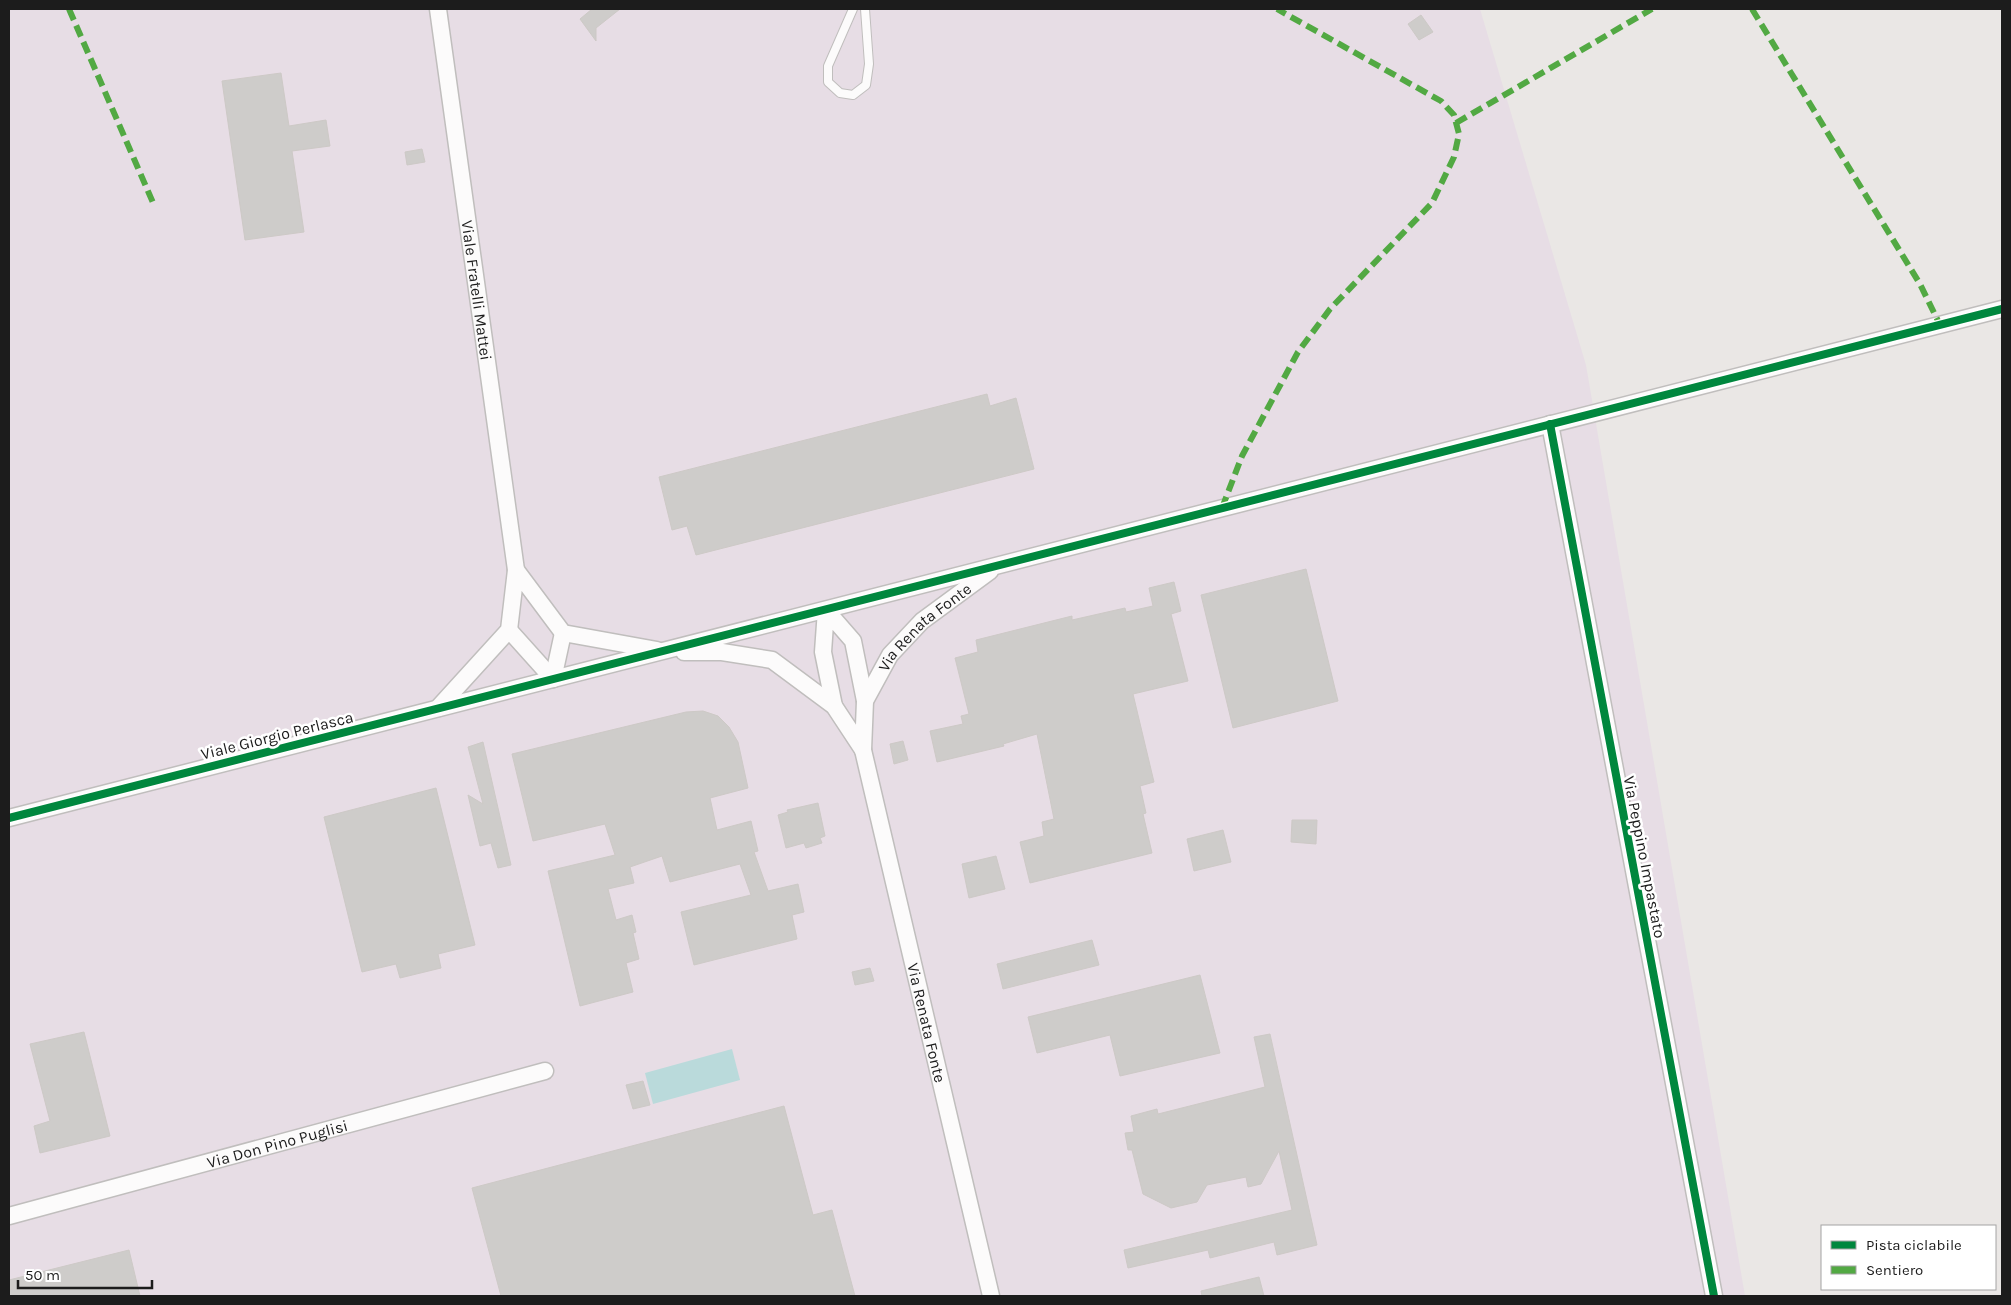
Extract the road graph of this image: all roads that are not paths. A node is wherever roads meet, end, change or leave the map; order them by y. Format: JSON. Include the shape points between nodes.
{"nodes":[{"id":1,"x":438,"y":9,"type":"edge"},
{"id":2,"x":854,"y":9,"type":"edge"},
{"id":3,"x":865,"y":9,"type":"edge"},
{"id":4,"x":2002,"y":309,"type":"edge"},
{"id":5,"x":1550,"y":424,"type":"junction"},
{"id":6,"x":998,"y":566,"type":"junction"},
{"id":7,"x":516,"y":570,"type":"junction"},
{"id":8,"x":826,"y":610,"type":"junction"},
{"id":9,"x":508,"y":630,"type":"junction"},
{"id":10,"x":563,"y":633,"type":"junction"},
{"id":11,"x":662,"y":651,"type":"junction"},
{"id":12,"x":553,"y":679,"type":"junction"},
{"id":13,"x":865,"y":701,"type":"junction"},
{"id":14,"x":834,"y":706,"type":"junction"},
{"id":15,"x":438,"y":708,"type":"junction"},
{"id":16,"x":863,"y":750,"type":"junction"},
{"id":17,"x":9,"y":818,"type":"edge"},
{"id":18,"x":545,"y":1072,"type":"dead end"},
{"id":19,"x":9,"y":1216,"type":"edge"},
{"id":20,"x":991,"y":1296,"type":"edge"},
{"id":21,"x":1714,"y":1296,"type":"edge"}],
"edges":[{"from":1,"to":7,"type":"street","name":"Viale Fratelli Mattei"},
{"from":2,"to":3,"type":"lane","via":[[828,66],[828,82],[840,93],[853,95],[866,85],[869,64]]},
{"from":4,"to":5,"type":"street"},
{"from":5,"to":6,"type":"street"},
{"from":5,"to":21,"type":"street","name":"Via Peppino Impastato"},
{"from":6,"to":8,"type":"street"},
{"from":6,"to":13,"type":"street","name":"Via Renata Fonte","via":[[922,621],[890,655]]},
{"from":7,"to":9,"type":"street","name":"Viale Fratelli Mattei"},
{"from":7,"to":10,"type":"street","name":"Viale Fratelli Mattei"},
{"from":8,"to":11,"type":"street"},
{"from":8,"to":13,"type":"street","name":"Via Renata Fonte","via":[[853,641]]},
{"from":8,"to":14,"type":"street","name":"Via Renata Fonte","via":[[822,652]]},
{"from":9,"to":12,"type":"street"},
{"from":9,"to":15,"type":"street"},
{"from":10,"to":11,"type":"street"},
{"from":10,"to":12,"type":"street"},
{"from":11,"to":12,"type":"street","name":"Viale Giorgio Perlasca"},
{"from":11,"to":14,"type":"street","name":"Via Renata Fonte","via":[[722,652],[772,660]]},
{"from":12,"to":15,"type":"street","name":"Viale Giorgio Perlasca"},
{"from":13,"to":16,"type":"street","name":"Via Renata Fonte"},
{"from":14,"to":16,"type":"street","name":"Via Renata Fonte"},
{"from":15,"to":17,"type":"street","name":"Viale Giorgio Perlasca"},
{"from":16,"to":20,"type":"street","name":"Via Renata Fonte"},
{"from":18,"to":19,"type":"street","name":"Via Don Pino Puglisi"}]}
